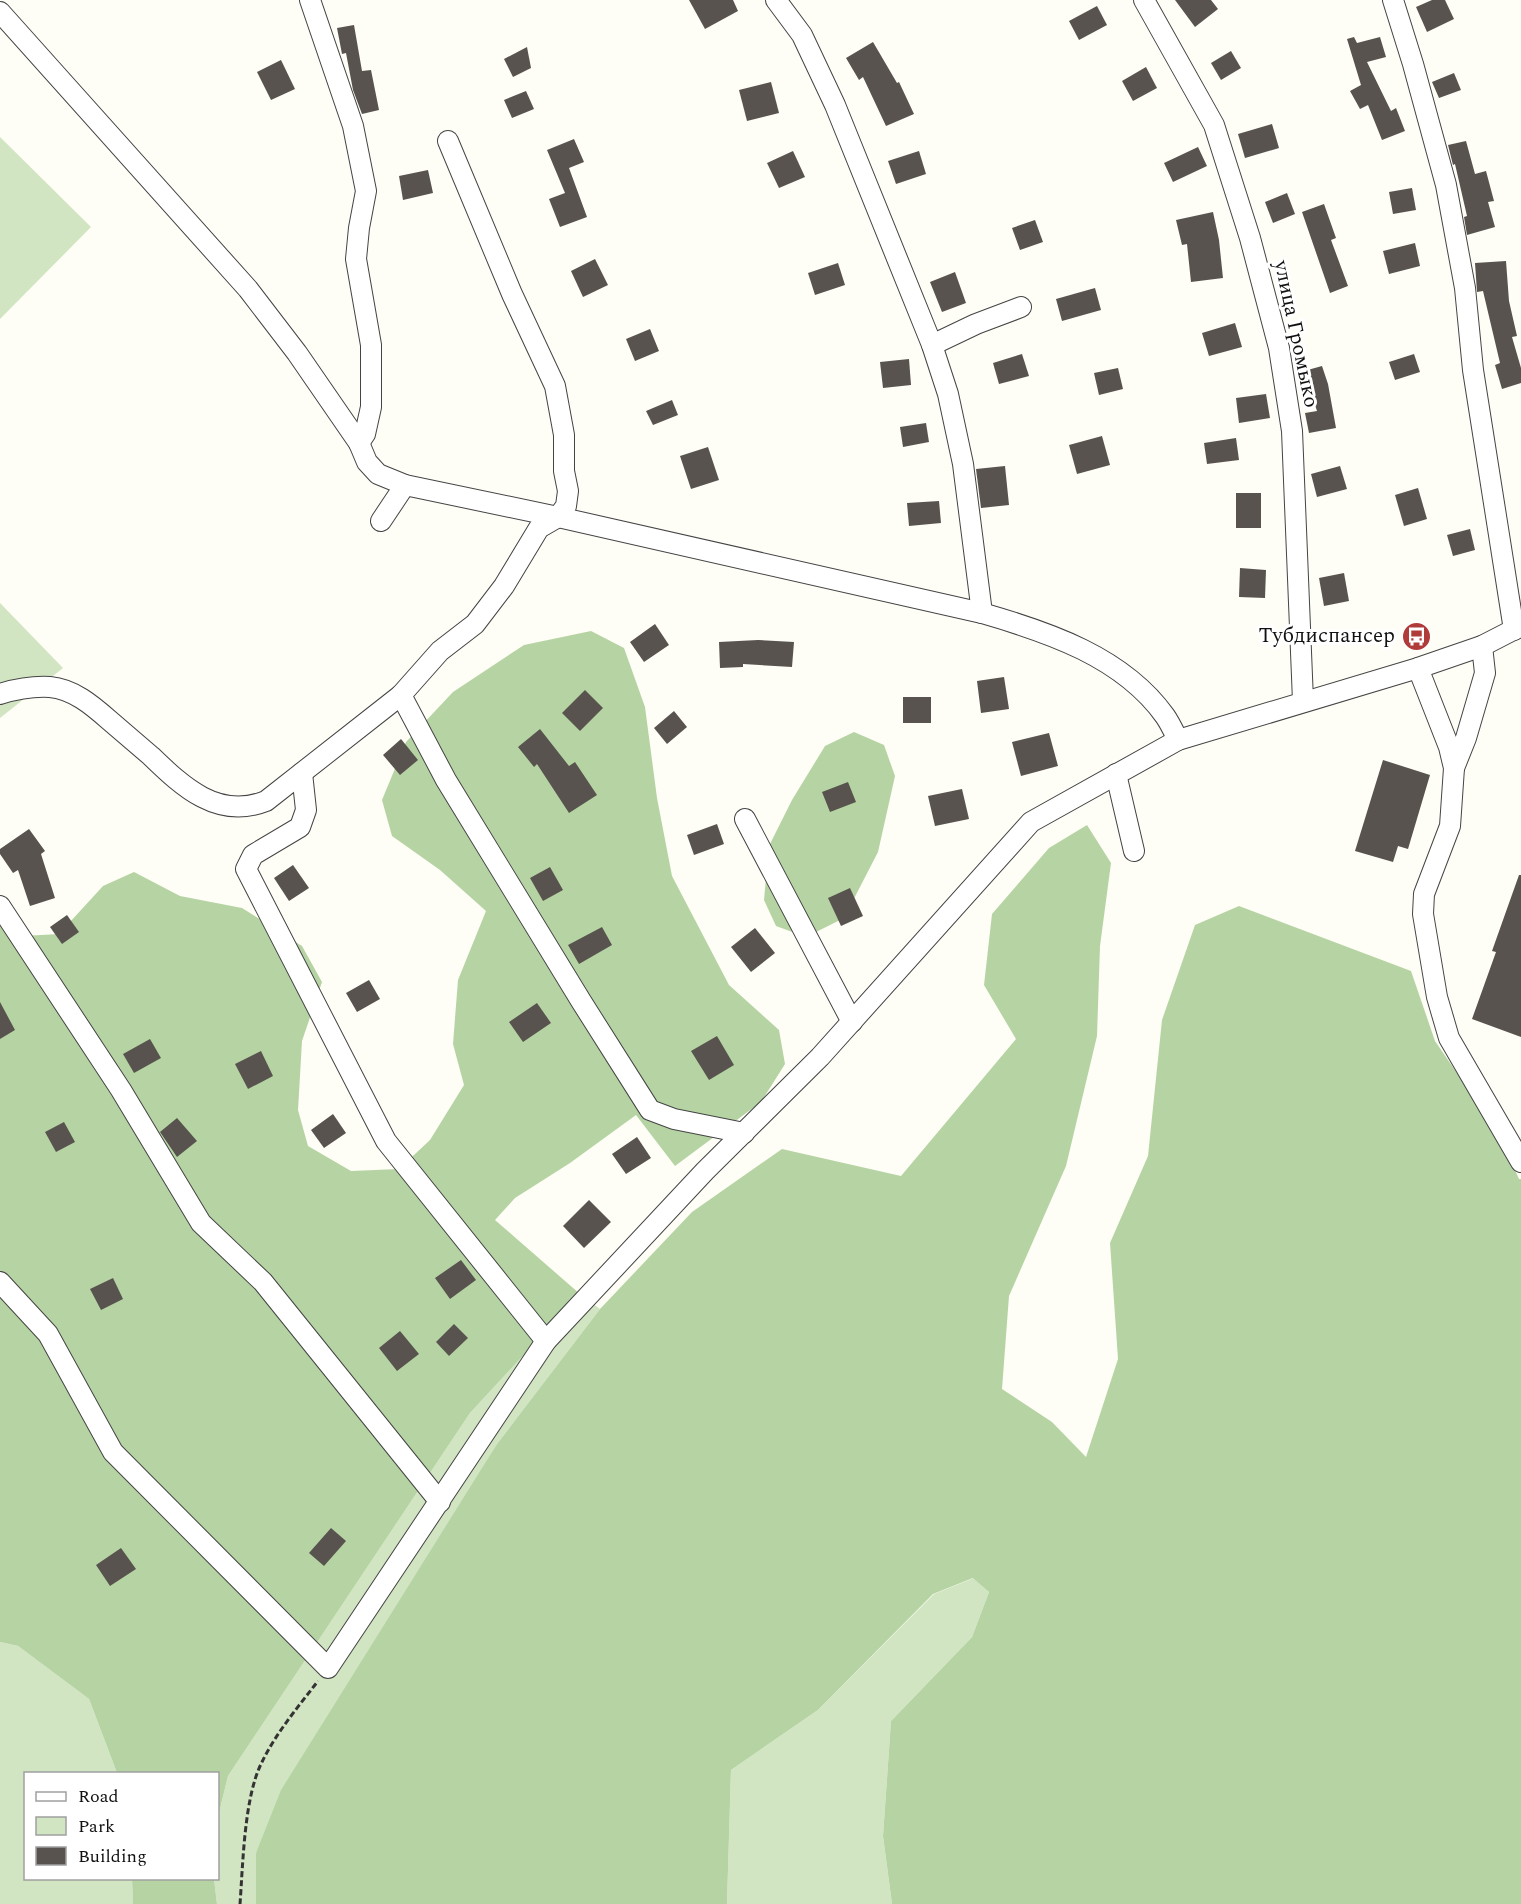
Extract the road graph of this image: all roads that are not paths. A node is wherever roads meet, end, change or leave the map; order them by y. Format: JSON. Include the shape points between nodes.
{"nodes":[{"id":1,"x":310,"y":0,"type":"edge"},
{"id":2,"x":776,"y":0,"type":"edge"},
{"id":3,"x":1144,"y":0,"type":"edge"},
{"id":4,"x":1393,"y":0,"type":"edge"},
{"id":5,"x":0,"y":12,"type":"edge"},
{"id":6,"x":448,"y":141,"type":"dead end"},
{"id":7,"x":1021,"y":307,"type":"dead end"},
{"id":8,"x":933,"y":345,"type":"junction"},
{"id":9,"x":359,"y":443,"type":"junction"},
{"id":10,"x":405,"y":485,"type":"junction"},
{"id":11,"x":558,"y":517,"type":"junction"},
{"id":12,"x":381,"y":521,"type":"dead end"},
{"id":13,"x":982,"y":613,"type":"junction"},
{"id":14,"x":1518,"y":628,"type":"edge"},
{"id":15,"x":1482,"y":646,"type":"junction"},
{"id":16,"x":1418,"y":668,"type":"junction"},
{"id":17,"x":0,"y":694,"type":"edge"},
{"id":18,"x":401,"y":695,"type":"junction"},
{"id":19,"x":1304,"y":701,"type":"junction"},
{"id":20,"x":1178,"y":740,"type":"junction"},
{"id":21,"x":1454,"y":768,"type":"junction"},
{"id":22,"x":302,"y":773,"type":"junction"},
{"id":23,"x":1116,"y":774,"type":"junction"},
{"id":24,"x":745,"y":819,"type":"dead end"},
{"id":25,"x":1134,"y":851,"type":"dead end"},
{"id":26,"x":0,"y":906,"type":"edge"},
{"id":27,"x":852,"y":1022,"type":"junction"},
{"id":28,"x":744,"y":1133,"type":"junction"},
{"id":29,"x":1521,"y":1162,"type":"edge"},
{"id":30,"x":0,"y":1282,"type":"edge"},
{"id":31,"x":546,"y":1341,"type":"junction"},
{"id":32,"x":440,"y":1502,"type":"junction"}],
"edges":[{"from":1,"to":9,"type":"street","via":[[353,126],[366,190],[356,259],[371,345],[372,406]]},
{"from":2,"to":8,"type":"street","via":[[802,35],[835,105]]},
{"from":3,"to":19,"type":"street","name":"улица Громыко","via":[[1214,125],[1279,348],[1292,431]]},
{"from":4,"to":14,"type":"street","via":[[1446,185],[1465,288],[1473,370]]},
{"from":5,"to":9,"type":"street","via":[[248,289]]},
{"from":6,"to":11,"type":"street","via":[[555,386],[568,491],[566,506]]},
{"from":7,"to":8,"type":"street"},
{"from":8,"to":13,"type":"street","via":[[963,464]]},
{"from":9,"to":10,"type":"street","via":[[367,462],[378,474]]},
{"from":10,"to":11,"type":"street"},
{"from":10,"to":12,"type":"street"},
{"from":11,"to":13,"type":"street"},
{"from":11,"to":18,"type":"street","via":[[539,528],[504,586],[475,624],[440,651]]},
{"from":13,"to":20,"type":"street","via":[[1085,649],[1152,700]]},
{"from":14,"to":15,"type":"street"},
{"from":15,"to":16,"type":"street"},
{"from":15,"to":21,"type":"street","via":[[1485,673]]},
{"from":16,"to":19,"type":"street"},
{"from":16,"to":21,"type":"street"},
{"from":17,"to":22,"type":"street","via":[[14,689],[51,687],[80,697],[202,799],[229,807],[266,801]]},
{"from":18,"to":22,"type":"street"},
{"from":18,"to":28,"type":"street","via":[[446,780],[650,1110],[674,1119]]},
{"from":19,"to":20,"type":"street"},
{"from":20,"to":23,"type":"street"},
{"from":21,"to":29,"type":"street","via":[[1450,826],[1424,894],[1427,945],[1449,1038]]},
{"from":22,"to":31,"type":"street","via":[[306,810],[300,827],[253,855],[246,869],[386,1141]]},
{"from":23,"to":25,"type":"street"},
{"from":23,"to":27,"type":"street","via":[[1030,822]]},
{"from":24,"to":27,"type":"street"},
{"from":26,"to":32,"type":"street","via":[[122,1090],[201,1223],[263,1282]]},
{"from":27,"to":28,"type":"street"},
{"from":28,"to":31,"type":"street"},
{"from":30,"to":32,"type":"street","via":[[48,1334],[113,1452],[328,1668]]},
{"from":31,"to":32,"type":"street"}]}
